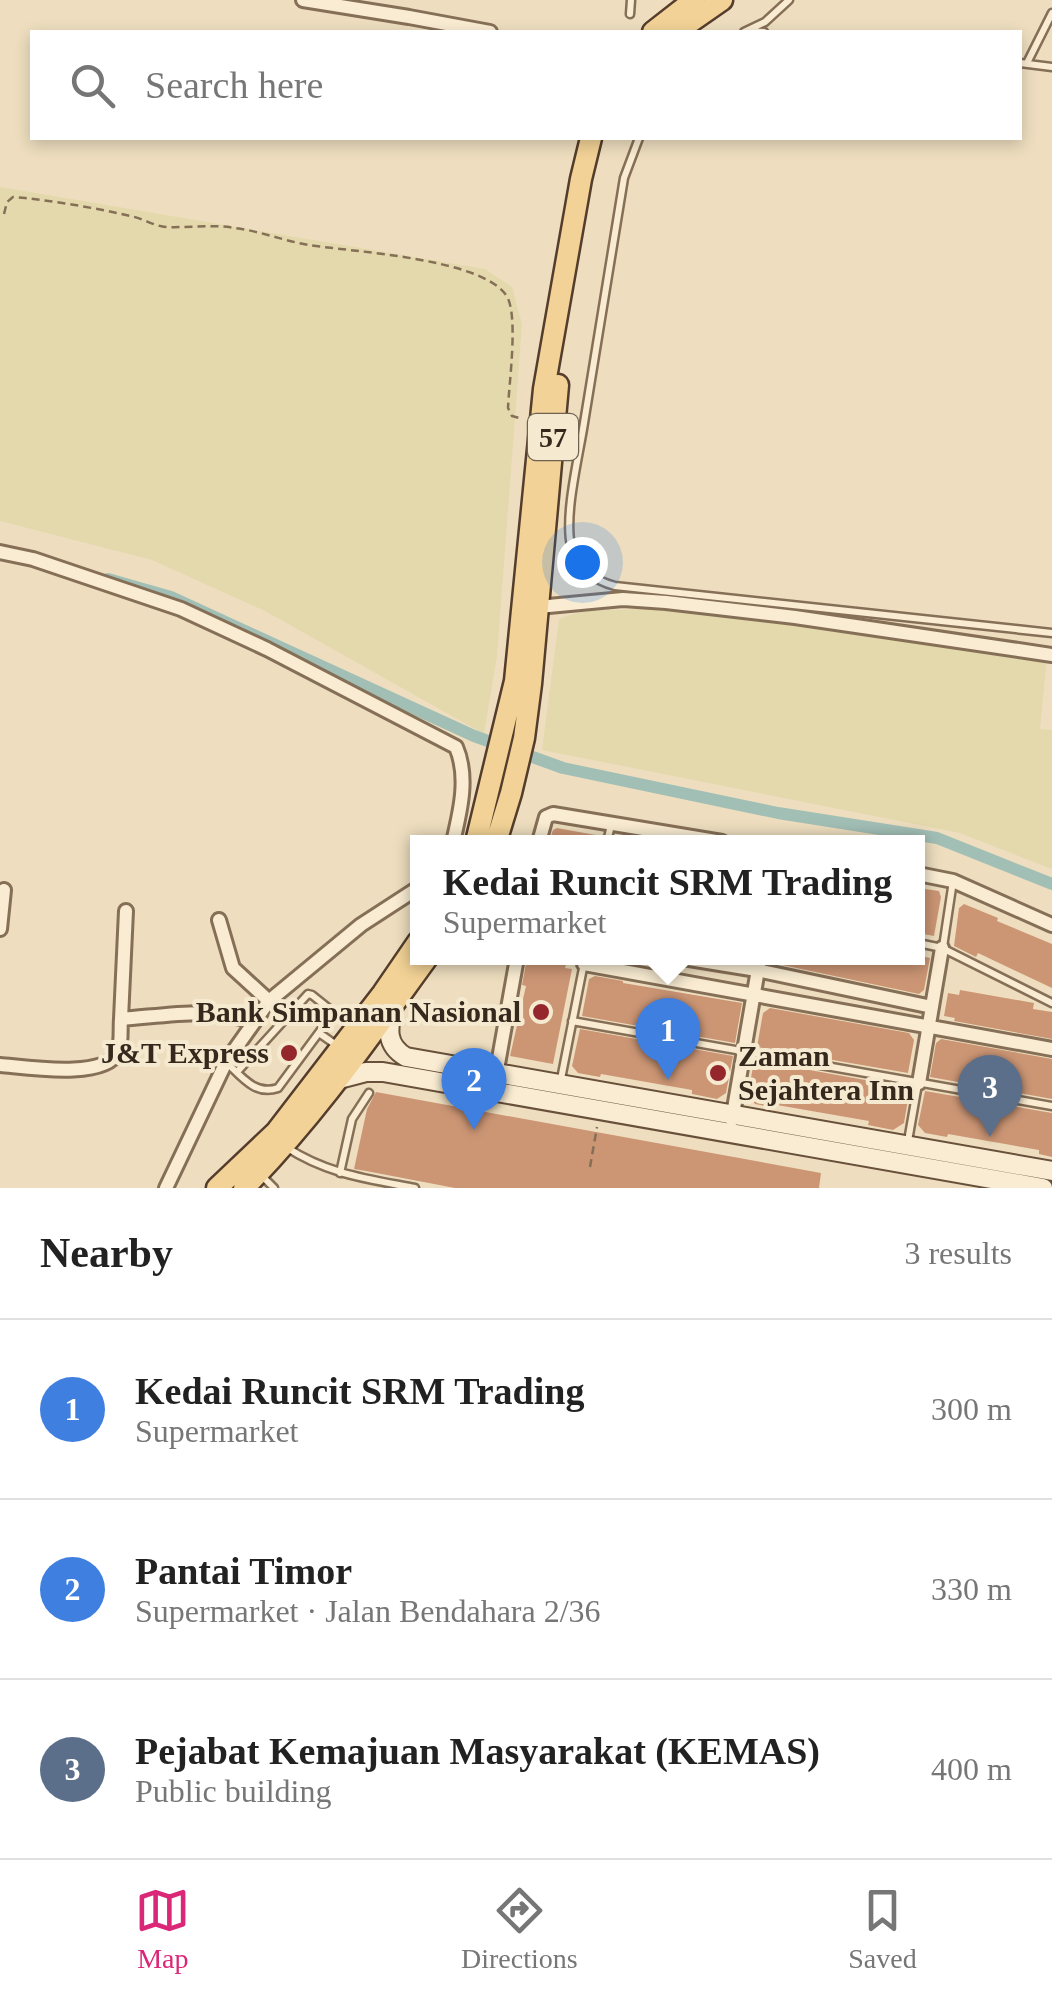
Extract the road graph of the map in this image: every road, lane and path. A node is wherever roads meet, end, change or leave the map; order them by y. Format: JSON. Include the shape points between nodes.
{"nodes":[{"id":1,"x":303,"y":0,"type":"edge"},
{"id":2,"x":632,"y":0,"type":"edge"},
{"id":3,"x":694,"y":0,"type":"edge"},
{"id":4,"x":722,"y":0,"type":"edge"},
{"id":5,"x":789,"y":0,"type":"edge"},
{"id":6,"x":1052,"y":13,"type":"edge"},
{"id":7,"x":630,"y":14,"type":"dead end"},
{"id":8,"x":480,"y":30,"type":"edge"},
{"id":9,"x":656,"y":30,"type":"edge"},
{"id":10,"x":679,"y":30,"type":"edge"},
{"id":11,"x":750,"y":30,"type":"edge"},
{"id":12,"x":1023,"y":63,"type":"edge"},
{"id":13,"x":1052,"y":66,"type":"edge"},
{"id":14,"x":590,"y":140,"type":"edge"},
{"id":15,"x":602,"y":140,"type":"edge"},
{"id":16,"x":638,"y":140,"type":"edge"},
{"id":17,"x":4,"y":214,"type":"dead end"},
{"id":18,"x":540,"y":424,"type":"junction"},
{"id":19,"x":0,"y":552,"type":"edge"},
{"id":20,"x":538,"y":606,"type":"junction"},
{"id":21,"x":1052,"y":632,"type":"edge"},
{"id":22,"x":1052,"y":654,"type":"edge"},
{"id":23,"x":513,"y":738,"type":"junction"},
{"id":24,"x":611,"y":824,"type":"junction"},
{"id":25,"x":455,"y":835,"type":"edge"},
{"id":26,"x":478,"y":835,"type":"edge"},
{"id":27,"x":498,"y":835,"type":"edge"},
{"id":28,"x":541,"y":835,"type":"edge"},
{"id":29,"x":609,"y":835,"type":"edge"},
{"id":30,"x":679,"y":835,"type":"edge"},
{"id":31,"x":925,"y":875,"type":"edge"},
{"id":32,"x":953,"y":881,"type":"junction"},
{"id":33,"x":4,"y":890,"type":"dead end"},
{"id":34,"x":410,"y":893,"type":"edge"},
{"id":35,"x":126,"y":911,"type":"dead end"},
{"id":36,"x":219,"y":920,"type":"dead end"},
{"id":37,"x":1052,"y":924,"type":"edge"},
{"id":38,"x":0,"y":928,"type":"edge"},
{"id":39,"x":925,"y":945,"type":"edge"},
{"id":40,"x":942,"y":948,"type":"junction"},
{"id":41,"x":410,"y":954,"type":"edge"},
{"id":42,"x":422,"y":965,"type":"edge"},
{"id":43,"x":517,"y":965,"type":"edge"},
{"id":44,"x":583,"y":965,"type":"edge"},
{"id":45,"x":609,"y":965,"type":"edge"},
{"id":46,"x":759,"y":965,"type":"edge"},
{"id":47,"x":761,"y":965,"type":"edge"},
{"id":48,"x":777,"y":974,"type":"junction"},
{"id":49,"x":754,"y":994,"type":"junction"},
{"id":50,"x":773,"y":998,"type":"junction"},
{"id":51,"x":269,"y":1001,"type":"junction"},
{"id":52,"x":1052,"y":1003,"type":"edge"},
{"id":53,"x":393,"y":1004,"type":"junction"},
{"id":54,"x":932,"y":1007,"type":"junction"},
{"id":55,"x":120,"y":1019,"type":"junction"},
{"id":56,"x":254,"y":1022,"type":"junction"},
{"id":57,"x":572,"y":1022,"type":"junction"},
{"id":58,"x":928,"y":1027,"type":"junction"},
{"id":59,"x":318,"y":1033,"type":"junction"},
{"id":60,"x":340,"y":1047,"type":"junction"},
{"id":61,"x":1052,"y":1049,"type":"edge"},
{"id":62,"x":743,"y":1053,"type":"junction"},
{"id":63,"x":0,"y":1065,"type":"edge"},
{"id":64,"x":231,"y":1067,"type":"junction"},
{"id":65,"x":340,"y":1080,"type":"junction"},
{"id":66,"x":494,"y":1083,"type":"junction"},
{"id":67,"x":918,"y":1083,"type":"junction"},
{"id":68,"x":369,"y":1092,"type":"dead end"},
{"id":69,"x":559,"y":1094,"type":"junction"},
{"id":70,"x":1052,"y":1106,"type":"edge"},
{"id":71,"x":731,"y":1124,"type":"junction"},
{"id":72,"x":597,"y":1126,"type":"dead end"},
{"id":73,"x":285,"y":1146,"type":"junction"},
{"id":74,"x":905,"y":1154,"type":"junction"},
{"id":75,"x":590,"y":1167,"type":"dead end"},
{"id":76,"x":1052,"y":1171,"type":"edge"},
{"id":77,"x":340,"y":1173,"type":"junction"},
{"id":78,"x":953,"y":1180,"type":"edge"},
{"id":79,"x":259,"y":1183,"type":"edge"},
{"id":80,"x":166,"y":1188,"type":"edge"},
{"id":81,"x":217,"y":1188,"type":"edge"},
{"id":82,"x":415,"y":1188,"type":"edge"},
{"id":83,"x":1043,"y":1188,"type":"edge"}],
"edges":[{"from":1,"to":8,"type":"street"},
{"from":2,"to":7,"type":"lane"},
{"from":3,"to":9,"type":"main road"},
{"from":4,"to":10,"type":"main road"},
{"from":5,"to":11,"type":"lane"},
{"from":6,"to":12,"type":"lane"},
{"from":12,"to":13,"type":"lane"},
{"from":14,"to":18,"type":"main road","number":"57"},
{"from":15,"to":20,"type":"main road","number":"57","via":[[556,397]]},
{"from":16,"to":21,"type":"lane","via":[[624,178],[576,470],[572,548],[589,574],[614,586]]},
{"from":17,"to":18,"type":"path","via":[[13,196],[164,227],[236,228],[432,262],[489,281],[509,298],[508,408],[512,416]]},
{"from":18,"to":23,"type":"main road","number":"57"},
{"from":19,"to":25,"type":"street","via":[[181,609],[456,747],[462,803]]},
{"from":20,"to":22,"type":"street","via":[[666,602]]},
{"from":20,"to":23,"type":"main road","number":"57","via":[[531,684]]},
{"from":23,"to":26,"type":"main road","number":"57","via":[[490,784]]},
{"from":23,"to":27,"type":"main road","number":"57","via":[[511,794]]},
{"from":24,"to":28,"type":"street","via":[[553,814]]},
{"from":24,"to":29,"type":"lane"},
{"from":24,"to":30,"type":"street"},
{"from":31,"to":32,"type":"street"},
{"from":32,"to":37,"type":"street"},
{"from":32,"to":40,"type":"lane"},
{"from":33,"to":38,"type":"street"},
{"from":34,"to":51,"type":"street"},
{"from":35,"to":55,"type":"street"},
{"from":36,"to":51,"type":"street","via":[[233,968]]},
{"from":39,"to":40,"type":"lane"},
{"from":40,"to":52,"type":"lane"},
{"from":40,"to":54,"type":"street"},
{"from":41,"to":60,"type":"main road"},
{"from":42,"to":53,"type":"main road"},
{"from":43,"to":66,"type":"street"},
{"from":44,"to":57,"type":"lane"},
{"from":45,"to":49,"type":"street"},
{"from":46,"to":49,"type":"street"},
{"from":47,"to":48,"type":"street"},
{"from":48,"to":50,"type":"street"},
{"from":48,"to":54,"type":"street"},
{"from":49,"to":50,"type":"street"},
{"from":49,"to":62,"type":"street"},
{"from":50,"to":58,"type":"street"},
{"from":51,"to":56,"type":"street"},
{"from":53,"to":65,"type":"main road"},
{"from":53,"to":66,"type":"street","via":[[388,1036],[396,1051]]},
{"from":54,"to":58,"type":"street"},
{"from":55,"to":56,"type":"street","via":[[215,1013]]},
{"from":55,"to":63,"type":"street","via":[[119,1049],[97,1066]]},
{"from":56,"to":64,"type":"street"},
{"from":57,"to":62,"type":"lane"},
{"from":57,"to":69,"type":"lane"},
{"from":58,"to":61,"type":"street"},
{"from":58,"to":67,"type":"street"},
{"from":59,"to":60,"type":"lane"},
{"from":59,"to":64,"type":"lane","via":[[272,1091],[256,1089]]},
{"from":59,"to":64,"type":"lane","via":[[332,1011],[308,994]]},
{"from":60,"to":81,"type":"main road","via":[[276,1132]]},
{"from":62,"to":67,"type":"lane"},
{"from":62,"to":71,"type":"street"},
{"from":64,"to":80,"type":"street"},
{"from":65,"to":66,"type":"street","via":[[382,1072]]},
{"from":65,"to":73,"type":"main road"},
{"from":66,"to":69,"type":"street"},
{"from":67,"to":70,"type":"lane"},
{"from":67,"to":74,"type":"lane"},
{"from":68,"to":77,"type":"lane","via":[[352,1119]]},
{"from":69,"to":71,"type":"street"},
{"from":71,"to":74,"type":"street"},
{"from":72,"to":75,"type":"path"},
{"from":73,"to":77,"type":"lane"},
{"from":73,"to":79,"type":"main road"},
{"from":74,"to":76,"type":"street"},
{"from":74,"to":78,"type":"street"},
{"from":77,"to":82,"type":"lane"},
{"from":78,"to":83,"type":"street"}]}
